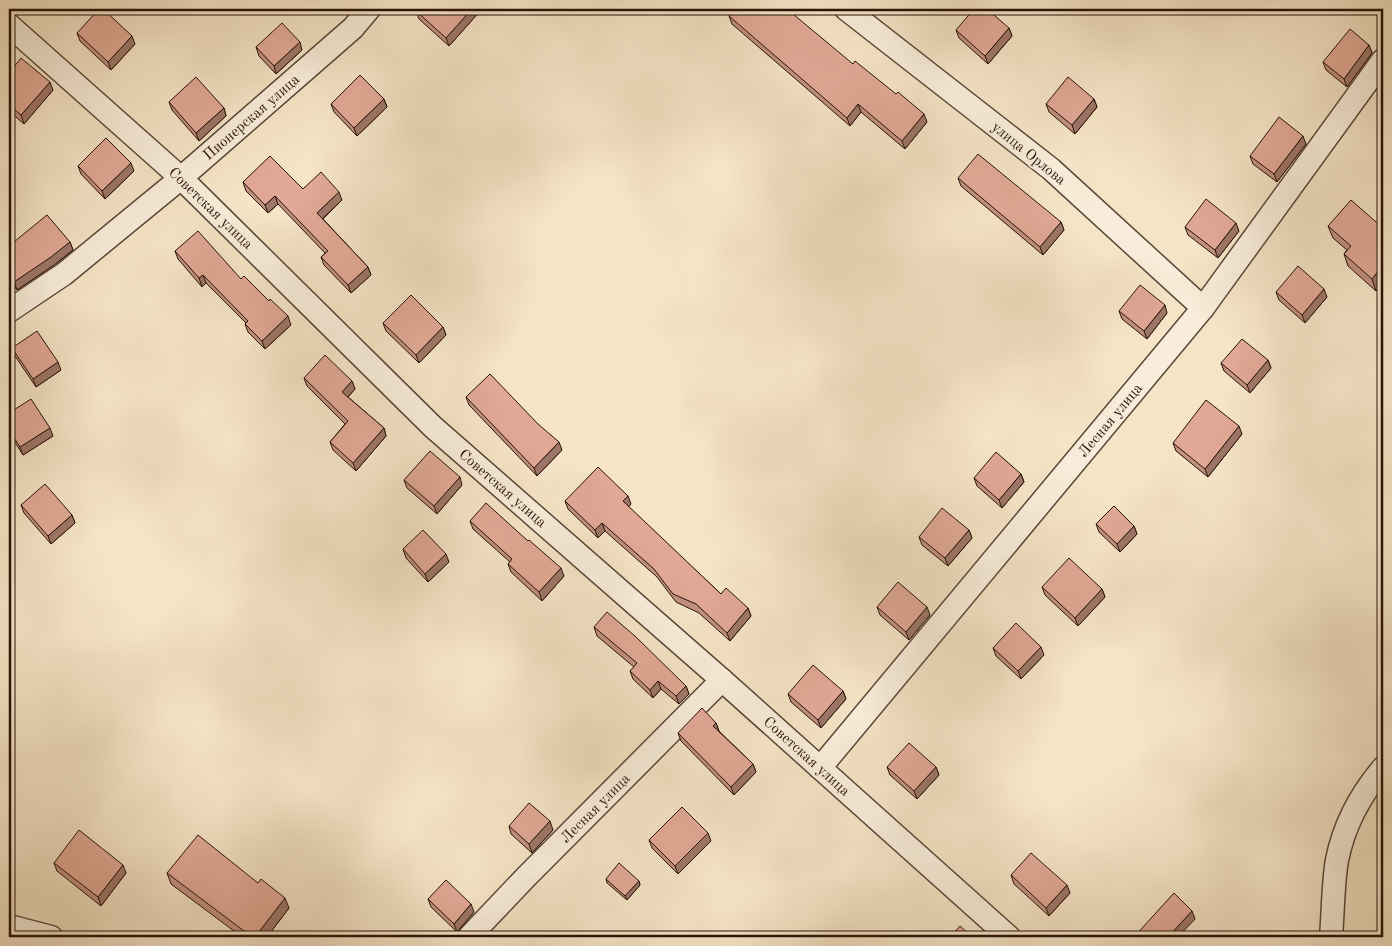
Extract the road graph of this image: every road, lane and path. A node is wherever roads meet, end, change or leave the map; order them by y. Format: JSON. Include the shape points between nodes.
{"nodes":[{"id":1,"x":369,"y":9,"type":"edge"},
{"id":2,"x":846,"y":9,"type":"edge"},
{"id":3,"x":9,"y":26,"type":"edge"},
{"id":4,"x":1383,"y":60,"type":"edge"},
{"id":5,"x":181,"y":178,"type":"junction"},
{"id":6,"x":1203,"y":308,"type":"junction"},
{"id":7,"x":9,"y":311,"type":"edge"},
{"id":8,"x":722,"y":680,"type":"junction"},
{"id":9,"x":820,"y":768,"type":"junction"},
{"id":10,"x":1383,"y":768,"type":"edge"},
{"id":11,"x":9,"y":926,"type":"edge"},
{"id":12,"x":52,"y":937,"type":"edge"},
{"id":13,"x":469,"y":937,"type":"edge"},
{"id":14,"x":1009,"y":937,"type":"edge"},
{"id":15,"x":1331,"y":937,"type":"edge"}],
"edges":[{"from":1,"to":5,"type":"street","name":"Пионерская улица","via":[[353,28]]},
{"from":2,"to":6,"type":"street","name":"улица Орлова","via":[[1051,169]]},
{"from":3,"to":5,"type":"street","name":"Советская улица"},
{"from":4,"to":6,"type":"street","name":"Лесная улица"},
{"from":5,"to":7,"type":"street","name":"Пионерская улица","via":[[64,274]]},
{"from":5,"to":8,"type":"street","name":"Советская улица","via":[[433,427]]},
{"from":6,"to":9,"type":"street","name":"Лесная улица"},
{"from":8,"to":9,"type":"street","name":"Советская улица"},
{"from":8,"to":13,"type":"street","name":"Лесная улица"},
{"from":9,"to":14,"type":"street","name":"Советская улица"},
{"from":10,"to":15,"type":"street","via":[[1367,787],[1348,823],[1337,861]]},
{"from":11,"to":12,"type":"street"}]}
